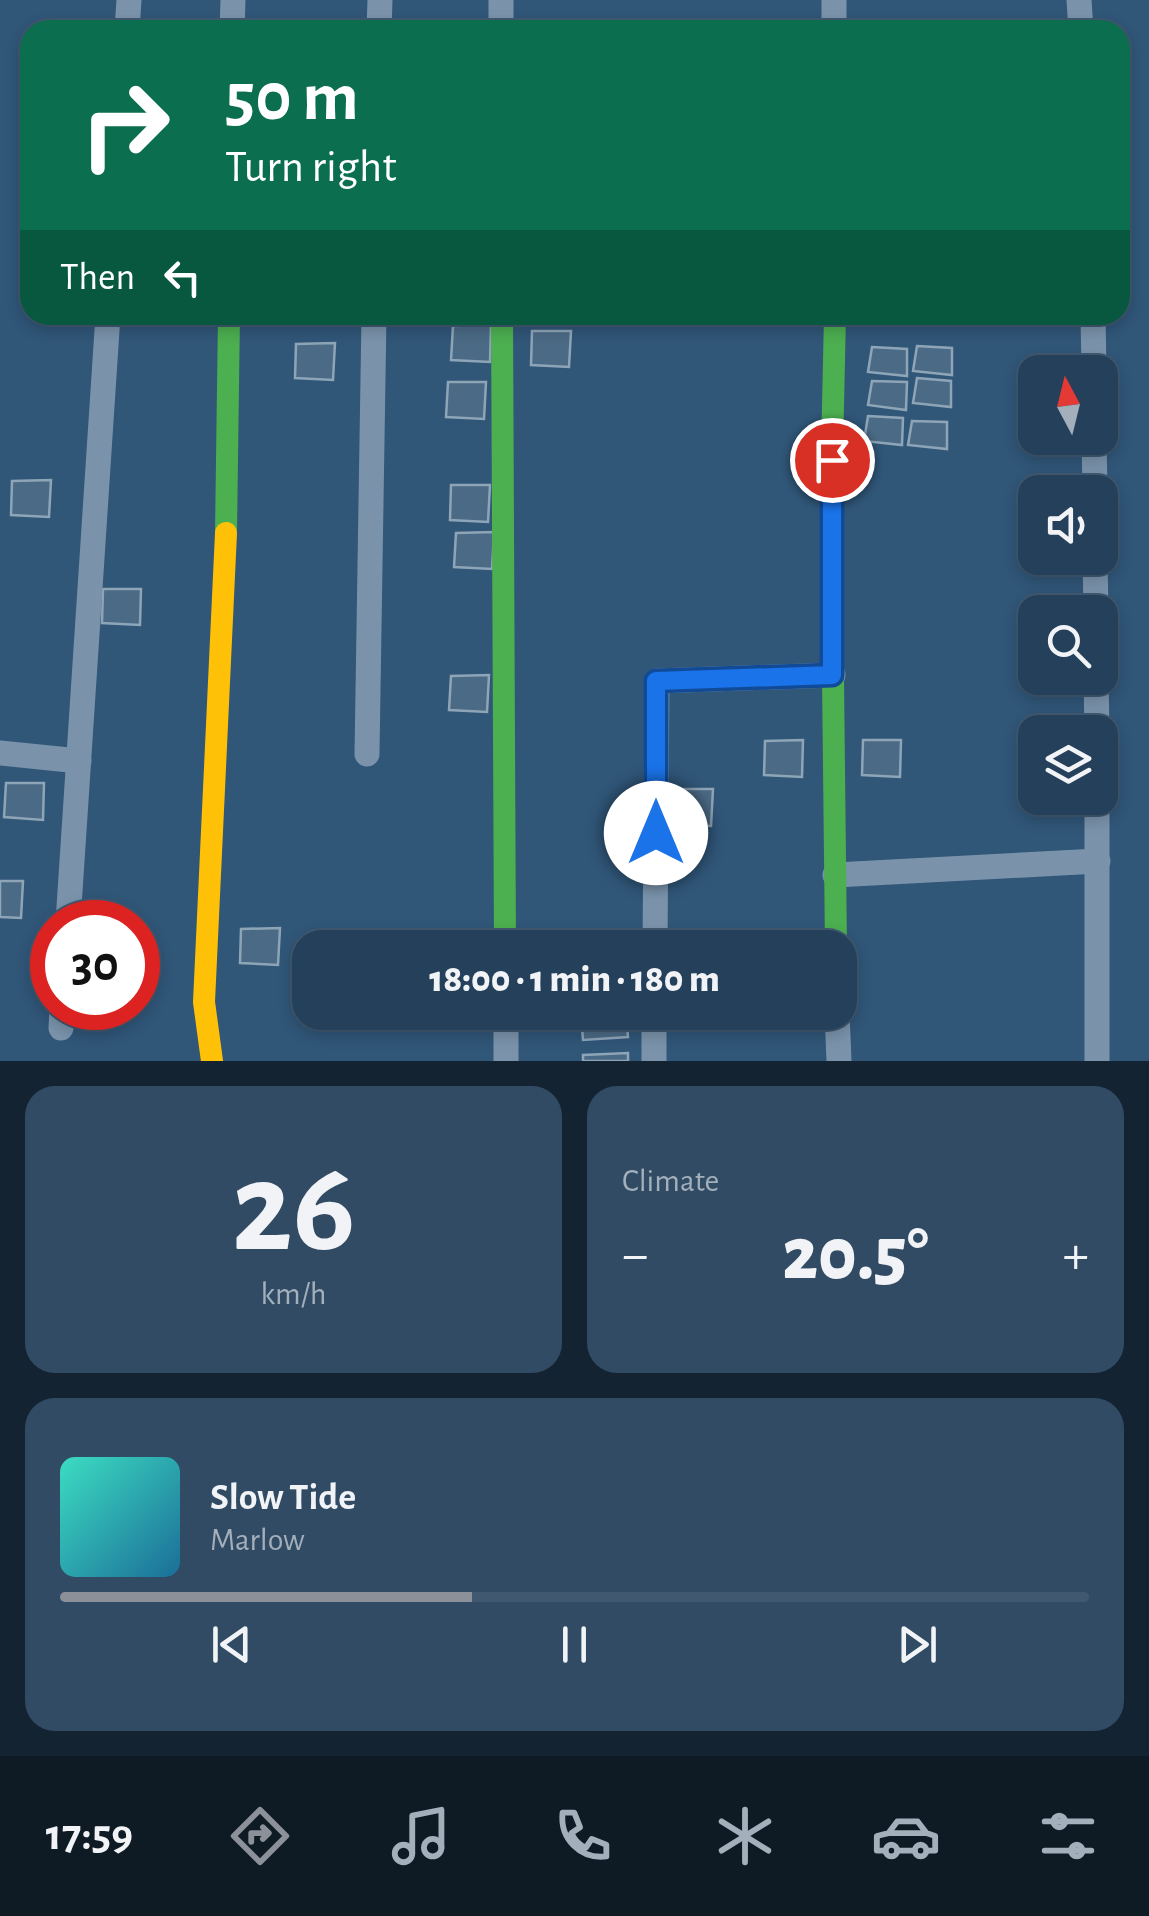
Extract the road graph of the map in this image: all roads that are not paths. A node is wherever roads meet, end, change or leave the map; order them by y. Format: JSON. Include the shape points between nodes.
{"nodes":[{"id":1,"x":107,"y":325,"type":"edge"},
{"id":2,"x":229,"y":325,"type":"edge"},
{"id":3,"x":374,"y":325,"type":"edge"},
{"id":4,"x":502,"y":325,"type":"edge"},
{"id":5,"x":834,"y":325,"type":"edge"},
{"id":6,"x":1093,"y":325,"type":"edge"},
{"id":7,"x":1094,"y":355,"type":"edge"},
{"id":8,"x":832,"y":675,"type":"junction"},
{"id":9,"x":0,"y":753,"type":"edge"},
{"id":10,"x":367,"y":754,"type":"dead end"},
{"id":11,"x":79,"y":761,"type":"junction"},
{"id":12,"x":1097,"y":815,"type":"edge"},
{"id":13,"x":1098,"y":861,"type":"junction"},
{"id":14,"x":835,"y":875,"type":"junction"},
{"id":15,"x":70,"y":900,"type":"edge"},
{"id":16,"x":506,"y":930,"type":"edge"},
{"id":17,"x":654,"y":930,"type":"edge"},
{"id":18,"x":836,"y":930,"type":"edge"},
{"id":19,"x":506,"y":1030,"type":"edge"},
{"id":20,"x":654,"y":1030,"type":"edge"},
{"id":21,"x":838,"y":1030,"type":"edge"},
{"id":22,"x":212,"y":1061,"type":"edge"},
{"id":23,"x":506,"y":1061,"type":"edge"},
{"id":24,"x":654,"y":1061,"type":"edge"},
{"id":25,"x":839,"y":1061,"type":"edge"},
{"id":26,"x":1096,"y":1061,"type":"edge"}],
"edges":[{"from":1,"to":11,"type":"street"},
{"from":2,"to":22,"type":"street","via":[[225,620],[204,1002]]},
{"from":3,"to":10,"type":"street"},
{"from":4,"to":16,"type":"street"},
{"from":5,"to":8,"type":"street"},
{"from":6,"to":7,"type":"street"},
{"from":8,"to":14,"type":"street"},
{"from":8,"to":17,"type":"street","via":[[656,681]]},
{"from":9,"to":11,"type":"street"},
{"from":11,"to":15,"type":"street"},
{"from":12,"to":13,"type":"street"},
{"from":13,"to":14,"type":"street"},
{"from":13,"to":26,"type":"street"},
{"from":14,"to":18,"type":"street"},
{"from":19,"to":23,"type":"street"},
{"from":20,"to":24,"type":"street"},
{"from":21,"to":25,"type":"street"}]}
